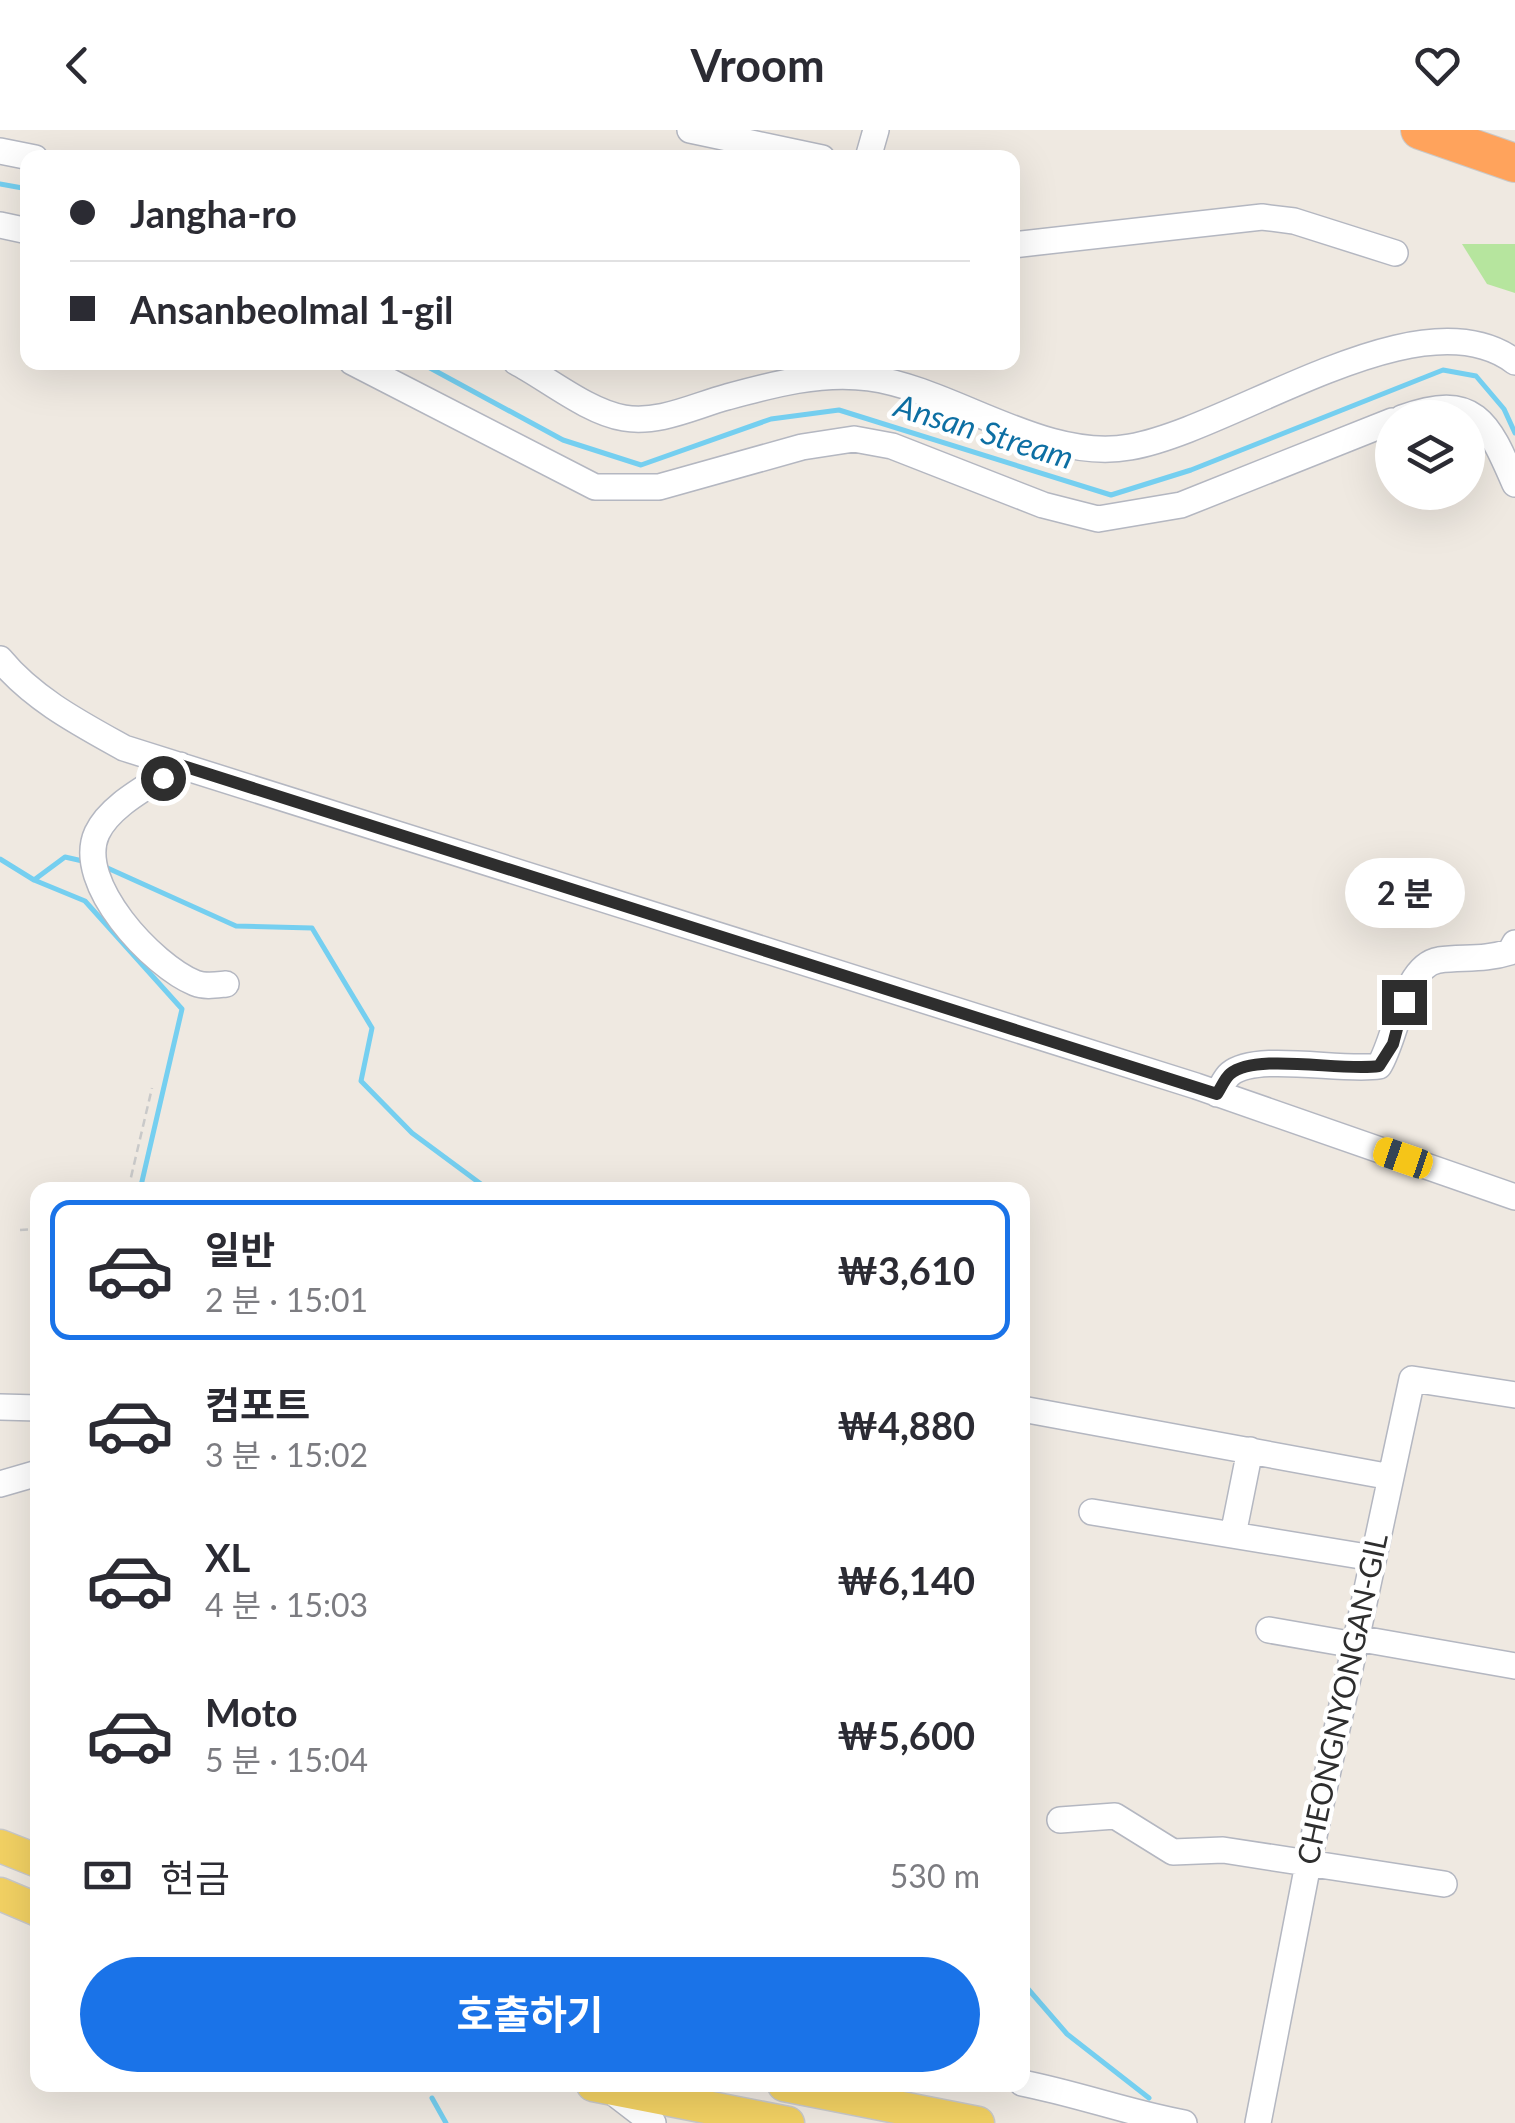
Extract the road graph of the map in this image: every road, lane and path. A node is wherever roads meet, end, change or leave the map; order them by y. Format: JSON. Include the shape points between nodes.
{"nodes":[{"id":1,"x":690,"y":130,"type":"edge"},
{"id":2,"x":1420,"y":131,"type":"edge"},
{"id":3,"x":791,"y":140,"type":"edge"},
{"id":4,"x":1515,"y":163,"type":"edge"},
{"id":5,"x":1020,"y":243,"type":"edge"},
{"id":6,"x":1395,"y":252,"type":"dead end"},
{"id":7,"x":1515,"y":362,"type":"edge"},
{"id":8,"x":367,"y":370,"type":"edge"},
{"id":9,"x":531,"y":370,"type":"edge"},
{"id":10,"x":1485,"y":425,"type":"edge"},
{"id":11,"x":1375,"y":428,"type":"edge"},
{"id":12,"x":1515,"y":484,"type":"edge"},
{"id":13,"x":0,"y":659,"type":"edge"},
{"id":14,"x":180,"y":765,"type":"junction"},
{"id":15,"x":1515,"y":943,"type":"edge"},
{"id":16,"x":226,"y":984,"type":"dead end"},
{"id":17,"x":152,"y":1088,"type":"dead end"},
{"id":18,"x":1217,"y":1094,"type":"junction"},
{"id":19,"x":130,"y":1182,"type":"edge"},
{"id":20,"x":1515,"y":1197,"type":"edge"},
{"id":21,"x":20,"y":1230,"type":"dead end"},
{"id":22,"x":30,"y":1230,"type":"edge"},
{"id":23,"x":1515,"y":1395,"type":"edge"},
{"id":24,"x":0,"y":1407,"type":"edge"},
{"id":25,"x":30,"y":1408,"type":"edge"},
{"id":26,"x":1030,"y":1410,"type":"edge"},
{"id":27,"x":1250,"y":1450,"type":"junction"},
{"id":28,"x":30,"y":1475,"type":"edge"},
{"id":29,"x":1391,"y":1477,"type":"junction"},
{"id":30,"x":0,"y":1484,"type":"edge"},
{"id":31,"x":1092,"y":1512,"type":"dead end"},
{"id":32,"x":1233,"y":1535,"type":"junction"},
{"id":33,"x":1374,"y":1558,"type":"junction"},
{"id":34,"x":1269,"y":1630,"type":"dead end"},
{"id":35,"x":1356,"y":1641,"type":"junction"},
{"id":36,"x":1515,"y":1666,"type":"edge"},
{"id":37,"x":1060,"y":1820,"type":"dead end"},
{"id":38,"x":0,"y":1846,"type":"edge"},
{"id":39,"x":30,"y":1858,"type":"edge"},
{"id":40,"x":1308,"y":1864,"type":"junction"},
{"id":41,"x":1444,"y":1884,"type":"dead end"},
{"id":42,"x":0,"y":1894,"type":"edge"},
{"id":43,"x":30,"y":1907,"type":"edge"},
{"id":44,"x":1030,"y":2084,"type":"edge"},
{"id":45,"x":608,"y":2092,"type":"edge"},
{"id":46,"x":630,"y":2092,"type":"edge"},
{"id":47,"x":820,"y":2092,"type":"edge"},
{"id":48,"x":653,"y":2123,"type":"edge"},
{"id":49,"x":788,"y":2123,"type":"edge"},
{"id":50,"x":978,"y":2123,"type":"edge"},
{"id":51,"x":1184,"y":2123,"type":"edge"},
{"id":52,"x":1258,"y":2123,"type":"edge"}],
"edges":[{"from":1,"to":3,"type":"street"},
{"from":2,"to":4,"type":"highway"},
{"from":5,"to":6,"type":"street","via":[[1262,217]]},
{"from":7,"to":9,"type":"street","via":[[1501,351],[1460,340],[1414,343],[1186,432],[1124,448],[1035,435],[869,378],[785,383],[682,412],[621,418]]},
{"from":8,"to":11,"type":"street","via":[[594,487],[659,487],[802,447],[854,440],[892,446],[1098,519],[1181,506]]},
{"from":10,"to":12,"type":"street"},
{"from":13,"to":14,"type":"street","via":[[68,717],[124,748]]},
{"from":14,"to":16,"type":"street","via":[[116,809],[99,829],[93,861],[139,942],[166,968],[200,986]]},
{"from":14,"to":18,"type":"street"},
{"from":15,"to":18,"type":"street","via":[[1510,952],[1482,961],[1437,960],[1424,967],[1411,982],[1393,1044],[1379,1066],[1262,1064],[1232,1072]]},
{"from":17,"to":19,"type":"path"},
{"from":18,"to":20,"type":"street"},
{"from":21,"to":22,"type":"path"},
{"from":23,"to":29,"type":"street","name":"CHEONGNYONGAN-GIL","via":[[1412,1379]]},
{"from":24,"to":25,"type":"street"},
{"from":26,"to":27,"type":"street"},
{"from":27,"to":29,"type":"street"},
{"from":27,"to":32,"type":"street"},
{"from":28,"to":30,"type":"street"},
{"from":29,"to":33,"type":"street","name":"CHEONGNYONGAN-GIL"},
{"from":31,"to":32,"type":"street"},
{"from":32,"to":33,"type":"street"},
{"from":33,"to":35,"type":"street","name":"CHEONGNYONGAN-GIL"},
{"from":34,"to":35,"type":"street"},
{"from":35,"to":36,"type":"street"},
{"from":35,"to":40,"type":"street","name":"CHEONGNYONGAN-GIL"},
{"from":37,"to":40,"type":"street","via":[[1116,1816],[1173,1852],[1223,1850]]},
{"from":38,"to":39,"type":"main road"},
{"from":40,"to":41,"type":"street"},
{"from":40,"to":52,"type":"street","name":"CHEONGNYONGAN-GIL"},
{"from":42,"to":43,"type":"main road"},
{"from":44,"to":51,"type":"street"},
{"from":45,"to":48,"type":"street"},
{"from":46,"to":49,"type":"main road"},
{"from":47,"to":50,"type":"main road"}]}
